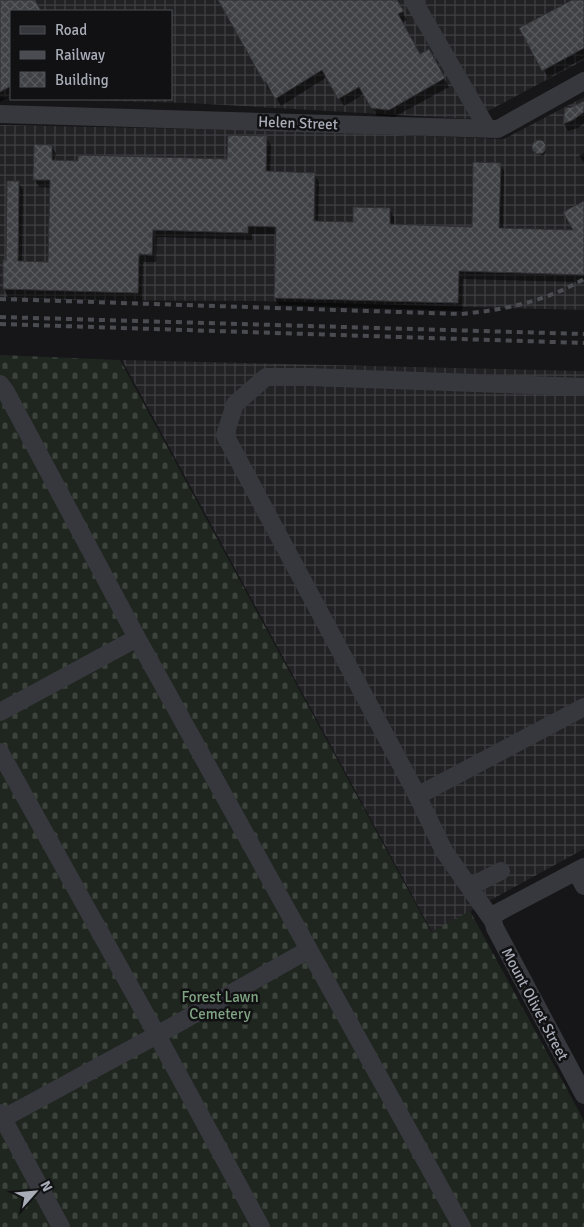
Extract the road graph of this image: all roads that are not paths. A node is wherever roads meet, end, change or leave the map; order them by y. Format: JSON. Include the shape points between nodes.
{"nodes":[{"id":1,"x":413,"y":0,"type":"edge"},
{"id":2,"x":584,"y":81,"type":"edge"},
{"id":3,"x":0,"y":114,"type":"edge"},
{"id":4,"x":487,"y":128,"type":"junction"},
{"id":5,"x":0,"y":384,"type":"edge"},
{"id":6,"x":584,"y":387,"type":"edge"},
{"id":7,"x":137,"y":638,"type":"junction"},
{"id":8,"x":584,"y":707,"type":"edge"},
{"id":9,"x":0,"y":712,"type":"edge"},
{"id":10,"x":0,"y":752,"type":"edge"},
{"id":11,"x":417,"y":796,"type":"junction"},
{"id":12,"x":501,"y":870,"type":"dead end"},
{"id":13,"x":581,"y":875,"type":"edge"},
{"id":14,"x":469,"y":888,"type":"junction"},
{"id":15,"x":495,"y":917,"type":"junction"},
{"id":16,"x":308,"y":950,"type":"junction"},
{"id":17,"x":157,"y":1035,"type":"junction"},
{"id":18,"x":584,"y":1094,"type":"edge"},
{"id":19,"x":1,"y":1117,"type":"edge"},
{"id":20,"x":62,"y":1227,"type":"edge"},
{"id":21,"x":261,"y":1227,"type":"edge"},
{"id":22,"x":462,"y":1227,"type":"edge"}],
"edges":[{"from":1,"to":4,"type":"street"},
{"from":2,"to":4,"type":"street","name":"Helen Street","via":[[498,129]]},
{"from":3,"to":4,"type":"street","name":"Helen Street"},
{"from":5,"to":7,"type":"street"},
{"from":6,"to":11,"type":"street","name":"Mount Olivet Street","via":[[266,377],[235,404],[226,435]]},
{"from":7,"to":9,"type":"street"},
{"from":7,"to":16,"type":"street"},
{"from":8,"to":11,"type":"street"},
{"from":10,"to":17,"type":"street"},
{"from":11,"to":14,"type":"street","name":"Mount Olivet Street","via":[[444,851]]},
{"from":12,"to":14,"type":"street"},
{"from":13,"to":15,"type":"street"},
{"from":14,"to":15,"type":"street","name":"Mount Olivet Street"},
{"from":15,"to":18,"type":"street","name":"Mount Olivet Street","via":[[495,928]]},
{"from":16,"to":17,"type":"street"},
{"from":16,"to":22,"type":"street"},
{"from":17,"to":19,"type":"street"},
{"from":17,"to":21,"type":"street"},
{"from":19,"to":20,"type":"street"}]}
